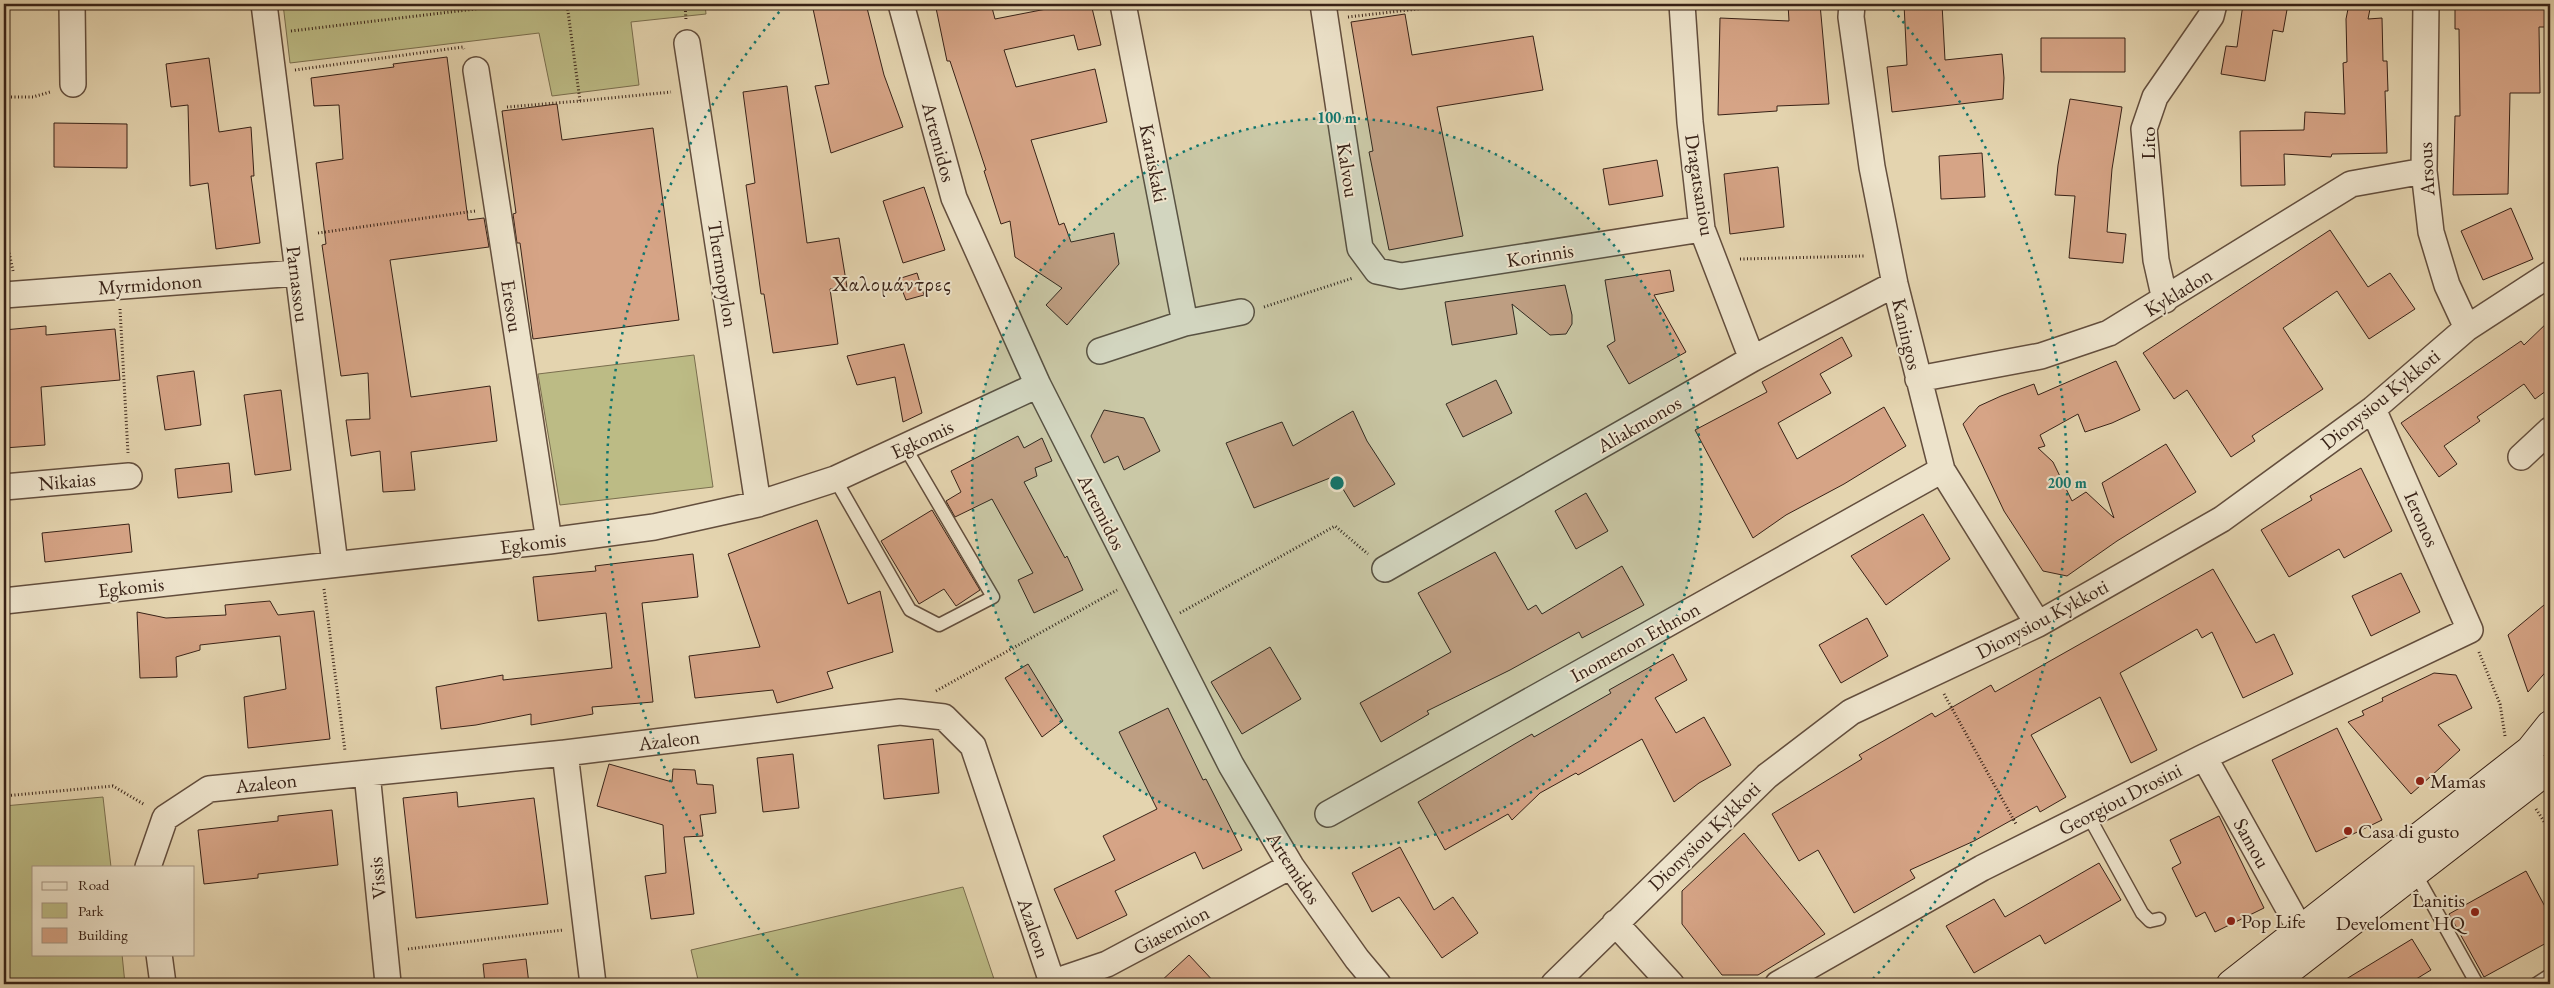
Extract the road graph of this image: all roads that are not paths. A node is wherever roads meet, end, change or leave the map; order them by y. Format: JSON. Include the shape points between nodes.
{"nodes":[{"id":1,"x":72,"y":4,"type":"edge"},
{"id":2,"x":264,"y":4,"type":"edge"},
{"id":3,"x":901,"y":4,"type":"edge"},
{"id":4,"x":1123,"y":4,"type":"edge"},
{"id":5,"x":1682,"y":4,"type":"edge"},
{"id":6,"x":2214,"y":4,"type":"edge"},
{"id":7,"x":2426,"y":4,"type":"edge"},
{"id":8,"x":1851,"y":10,"type":"edge"},
{"id":9,"x":1324,"y":11,"type":"edge"},
{"id":10,"x":687,"y":44,"type":"dead end"},
{"id":11,"x":476,"y":70,"type":"road end"},
{"id":12,"x":73,"y":84,"type":"road end"},
{"id":13,"x":2424,"y":171,"type":"junction"},
{"id":14,"x":1702,"y":229,"type":"junction"},
{"id":15,"x":1377,"y":271,"type":"joint"},
{"id":16,"x":297,"y":273,"type":"junction"},
{"id":17,"x":2550,"y":274,"type":"edge"},
{"id":18,"x":1895,"y":284,"type":"junction"},
{"id":19,"x":11,"y":294,"type":"edge"},
{"id":20,"x":2165,"y":300,"type":"junction"},
{"id":21,"x":1249,"y":311,"type":"road end"},
{"id":22,"x":1185,"y":323,"type":"junction"},
{"id":23,"x":2467,"y":328,"type":"junction"},
{"id":24,"x":1100,"y":351,"type":"dead end"},
{"id":25,"x":1752,"y":360,"type":"junction"},
{"id":26,"x":1918,"y":379,"type":"junction"},
{"id":27,"x":1038,"y":385,"type":"junction"},
{"id":28,"x":2373,"y":408,"type":"junction"},
{"id":29,"x":2550,"y":430,"type":"edge"},
{"id":30,"x":905,"y":447,"type":"junction"},
{"id":31,"x":2521,"y":457,"type":"dead end"},
{"id":32,"x":1942,"y":470,"type":"junction"},
{"id":33,"x":129,"y":476,"type":"road end"},
{"id":34,"x":835,"y":479,"type":"junction"},
{"id":35,"x":4,"y":487,"type":"edge"},
{"id":36,"x":758,"y":504,"type":"junction"},
{"id":37,"x":549,"y":541,"type":"junction"},
{"id":38,"x":328,"y":564,"type":"junction"},
{"id":39,"x":1385,"y":569,"type":"road end"},
{"id":40,"x":4,"y":601,"type":"edge"},
{"id":41,"x":2038,"y":624,"type":"junction"},
{"id":42,"x":2470,"y":630,"type":"joint"},
{"id":43,"x":2550,"y":725,"type":"edge"},
{"id":44,"x":565,"y":753,"type":"junction"},
{"id":45,"x":2204,"y":756,"type":"junction"},
{"id":46,"x":2550,"y":768,"type":"edge"},
{"id":47,"x":357,"y":774,"type":"junction"},
{"id":48,"x":1328,"y":814,"type":"dead end"},
{"id":49,"x":2088,"y":815,"type":"junction"},
{"id":50,"x":148,"y":866,"type":"edge"},
{"id":51,"x":1291,"y":866,"type":"junction"},
{"id":52,"x":2415,"y":873,"type":"junction"},
{"id":53,"x":2160,"y":919,"type":"dead end"},
{"id":54,"x":1615,"y":923,"type":"junction"},
{"id":55,"x":2300,"y":929,"type":"junction"},
{"id":56,"x":159,"y":956,"type":"edge"},
{"id":57,"x":1112,"y":974,"type":"edge"},
{"id":58,"x":2550,"y":976,"type":"edge"},
{"id":59,"x":2284,"y":980,"type":"edge"},
{"id":60,"x":388,"y":983,"type":"dead end"},
{"id":61,"x":1050,"y":983,"type":"edge"},
{"id":62,"x":163,"y":984,"type":"edge"},
{"id":63,"x":593,"y":984,"type":"edge"},
{"id":64,"x":1378,"y":984,"type":"edge"},
{"id":65,"x":1554,"y":984,"type":"edge"},
{"id":66,"x":1671,"y":984,"type":"edge"},
{"id":67,"x":1778,"y":984,"type":"edge"},
{"id":68,"x":2232,"y":984,"type":"edge"},
{"id":69,"x":2477,"y":984,"type":"edge"},
{"id":70,"x":2536,"y":984,"type":"edge"}],
"edges":[{"from":1,"to":12,"type":"street"},
{"from":2,"to":16,"type":"street","name":"Parnassou"},
{"from":3,"to":27,"type":"street","name":"Artemidos","via":[[954,198]]},
{"from":4,"to":22,"type":"street","name":"Karaiskaki"},
{"from":5,"to":14,"type":"street","name":"Dragatsaniou"},
{"from":6,"to":20,"type":"street","name":"Lito","via":[[2211,16],[2155,96],[2144,128],[2156,260]]},
{"from":7,"to":13,"type":"street","name":"Arsous"},
{"from":8,"to":18,"type":"street","name":"Kaningos","via":[[1872,167]]},
{"from":9,"to":15,"type":"street","name":"Kalvou","via":[[1360,248]]},
{"from":10,"to":36,"type":"street","name":"Thermopylon"},
{"from":11,"to":37,"type":"street","name":"Eresou"},
{"from":13,"to":20,"type":"street","name":"Kykladon","via":[[2351,184]]},
{"from":13,"to":23,"type":"street","name":"Arsous","via":[[2431,232],[2447,285]]},
{"from":14,"to":15,"type":"street","name":"Korinnis","via":[[1401,276]]},
{"from":14,"to":25,"type":"street","name":"Dragatsaniou"},
{"from":16,"to":19,"type":"street","name":"Myrmidonon"},
{"from":16,"to":38,"type":"street","name":"Parnassou"},
{"from":17,"to":23,"type":"street","name":"Dionysiou Kykkoti"},
{"from":18,"to":25,"type":"street","name":"Aliakmonos"},
{"from":18,"to":26,"type":"street","name":"Kaningos"},
{"from":20,"to":26,"type":"street","name":"Kykladon","via":[[2109,333],[2041,356]]},
{"from":21,"to":22,"type":"street"},
{"from":22,"to":24,"type":"street"},
{"from":23,"to":28,"type":"street","name":"Dionysiou Kykkoti"},
{"from":25,"to":39,"type":"street","name":"Aliakmonos"},
{"from":26,"to":32,"type":"street","name":"Kaningos"},
{"from":27,"to":30,"type":"street","name":"Egkomis"},
{"from":27,"to":51,"type":"street","name":"Artemidos","via":[[1231,765]]},
{"from":28,"to":41,"type":"street","name":"Dionysiou Kykkoti","via":[[2222,519]]},
{"from":28,"to":42,"type":"street","name":"Ieronos"},
{"from":29,"to":31,"type":"street"},
{"from":30,"to":34,"type":"street","name":"Egkomis"},
{"from":30,"to":34,"type":"lane","via":[[993,597],[939,625],[910,610]]},
{"from":32,"to":41,"type":"street","name":"Kaningos"},
{"from":32,"to":48,"type":"street","name":"Inomenon Ethnon"},
{"from":33,"to":35,"type":"street","name":"Nikaias"},
{"from":34,"to":36,"type":"street","name":"Egkomis"},
{"from":36,"to":37,"type":"street","name":"Egkomis","via":[[654,527]]},
{"from":37,"to":38,"type":"street","name":"Egkomis"},
{"from":38,"to":40,"type":"street","name":"Egkomis"},
{"from":41,"to":54,"type":"street","name":"Dionysiou Kykkoti","via":[[1851,712],[1767,776]]},
{"from":42,"to":45,"type":"street","name":"Georgiou Drosini"},
{"from":43,"to":55,"type":"main road","via":[[2530,750]]},
{"from":44,"to":47,"type":"street","name":"Azaleon"},
{"from":44,"to":61,"type":"street","name":"Azaleon","via":[[900,712],[944,717],[973,746]]},
{"from":44,"to":63,"type":"street"},
{"from":45,"to":49,"type":"street","name":"Georgiou Drosini"},
{"from":45,"to":55,"type":"street","name":"Samou"},
{"from":46,"to":52,"type":"main road"},
{"from":47,"to":50,"type":"street","name":"Azaleon","via":[[209,788],[165,818]]},
{"from":47,"to":60,"type":"street","name":"Vissis"},
{"from":49,"to":53,"type":"lane","via":[[2142,913],[2150,921]]},
{"from":49,"to":67,"type":"street","name":"Georgiou Drosini","via":[[1982,868]]},
{"from":51,"to":57,"type":"street","name":"Giasemion"},
{"from":51,"to":64,"type":"street","name":"Artemidos","via":[[1357,960]]},
{"from":52,"to":59,"type":"main road"},
{"from":52,"to":69,"type":"lane"},
{"from":54,"to":65,"type":"street","name":"Dionysiou Kykkoti"},
{"from":54,"to":66,"type":"street"},
{"from":55,"to":68,"type":"main road"},
{"from":56,"to":62,"type":"street"},
{"from":57,"to":61,"type":"street","name":"Giasemion"},
{"from":58,"to":70,"type":"lane"}]}
